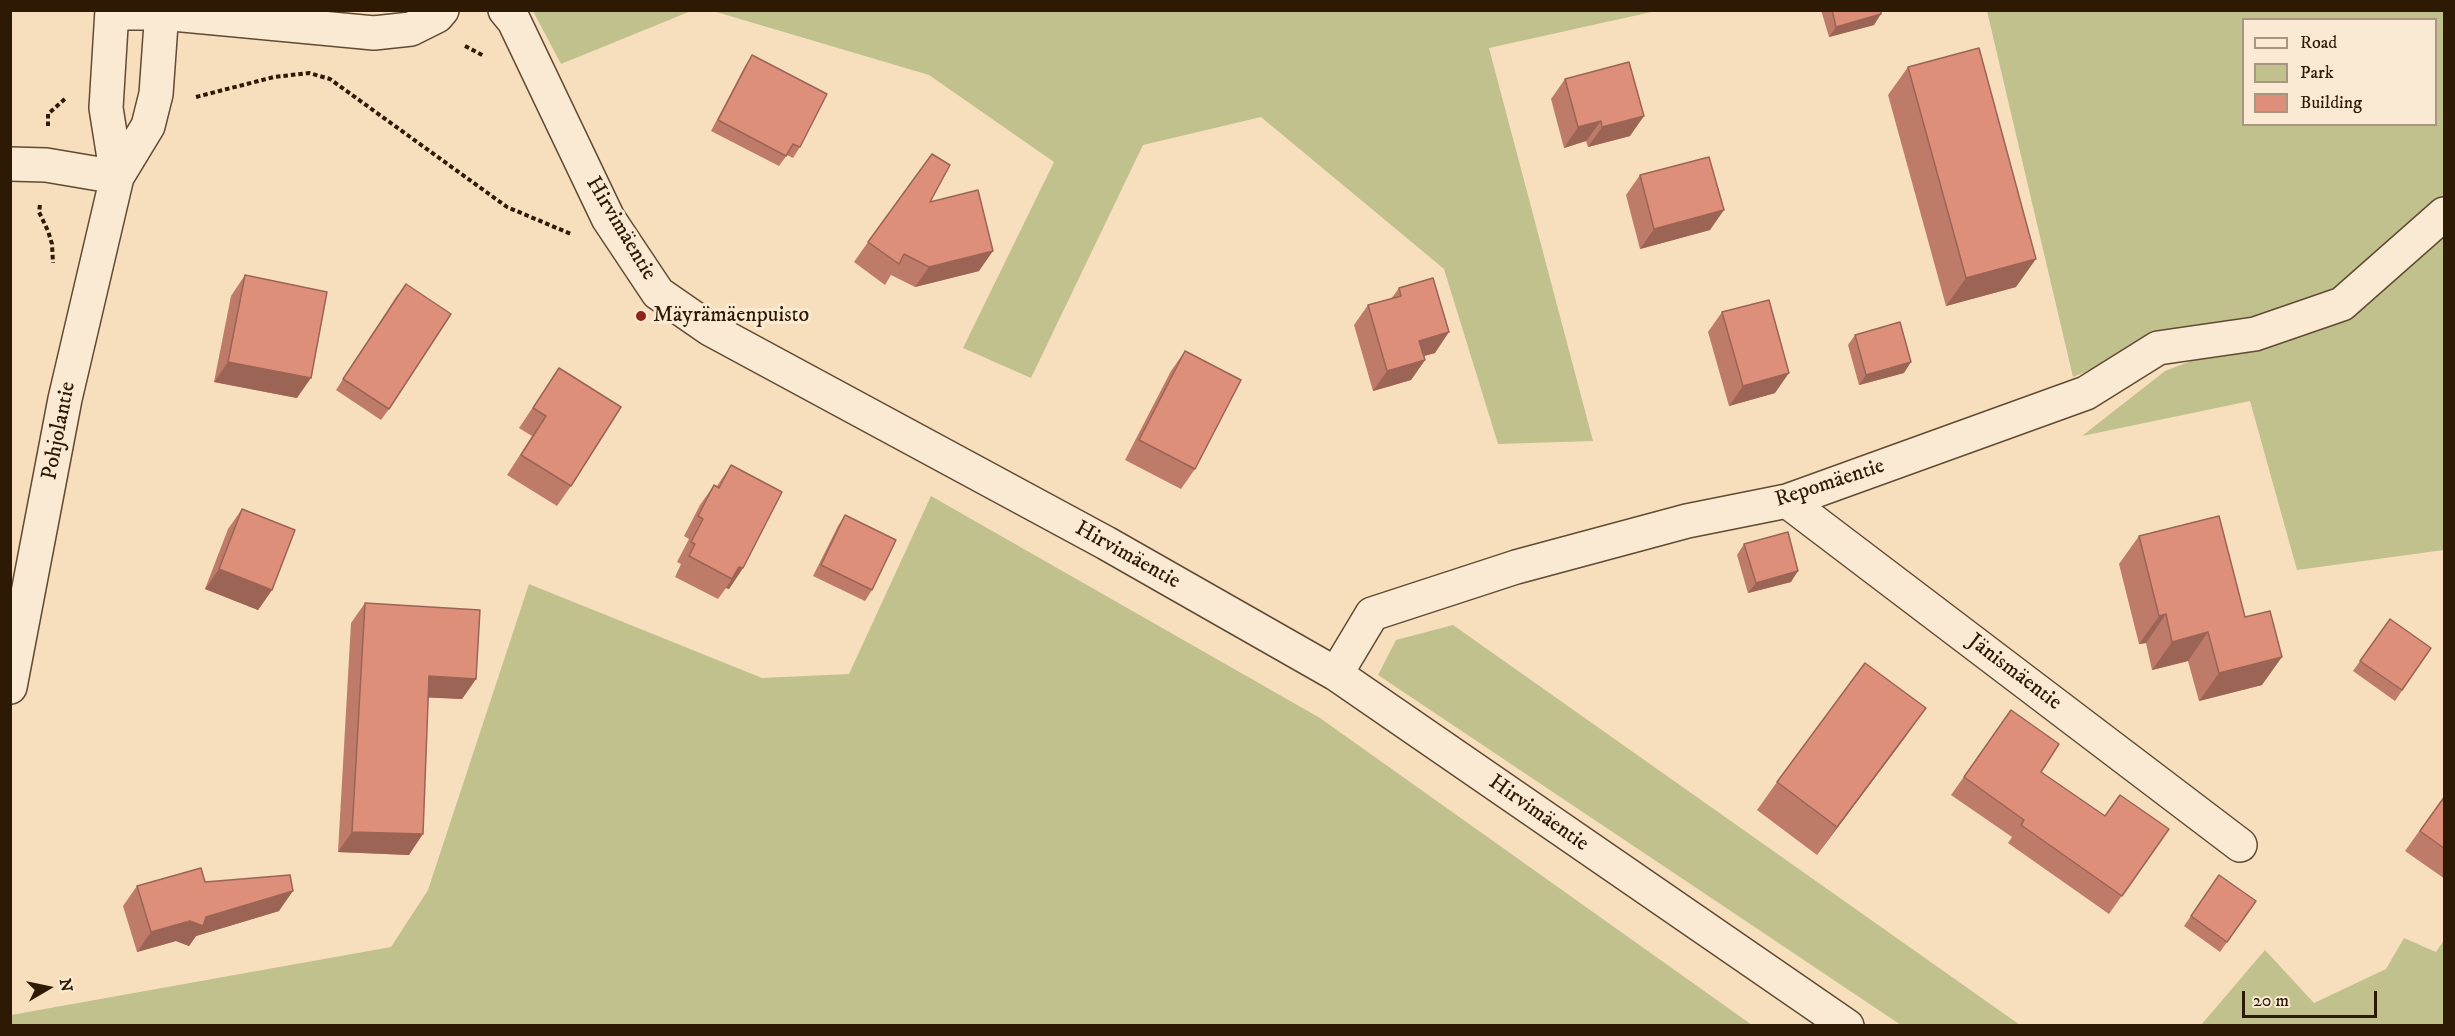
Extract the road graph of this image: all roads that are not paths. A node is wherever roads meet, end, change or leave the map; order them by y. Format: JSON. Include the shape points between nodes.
{"nodes":[{"id":1,"x":442,"y":10,"type":"edge"},
{"id":2,"x":505,"y":10,"type":"edge"},
{"id":3,"x":112,"y":12,"type":"edge"},
{"id":4,"x":162,"y":12,"type":"edge"},
{"id":5,"x":10,"y":164,"type":"edge"},
{"id":6,"x":117,"y":177,"type":"junction"},
{"id":7,"x":2445,"y":214,"type":"edge"},
{"id":8,"x":1787,"y":501,"type":"junction"},
{"id":9,"x":1336,"y":674,"type":"junction"},
{"id":10,"x":10,"y":687,"type":"edge"},
{"id":11,"x":2240,"y":845,"type":"dead end"},
{"id":12,"x":1847,"y":1026,"type":"edge"}],
"edges":[{"from":1,"to":4,"type":"street","via":[[411,29],[374,33]]},
{"from":2,"to":9,"type":"street","name":"Hirvimäentie","via":[[514,21],[608,218],[658,293],[710,329],[1106,543]]},
{"from":3,"to":4,"type":"street"},
{"from":3,"to":6,"type":"street","name":"Pohjolantie","via":[[106,108]]},
{"from":4,"to":6,"type":"street","name":"Pohjolantie","via":[[156,94],[148,126]]},
{"from":5,"to":6,"type":"street","via":[[46,165]]},
{"from":6,"to":10,"type":"street","name":"Pohjolantie","via":[[65,399]]},
{"from":7,"to":8,"type":"street","name":"Repomäentie","via":[[2342,303],[2255,334],[2158,348],[2086,393]]},
{"from":8,"to":9,"type":"street","name":"Repomäentie","via":[[1687,521],[1516,567],[1372,614]]},
{"from":8,"to":11,"type":"street","name":"Jänismäentie"},
{"from":9,"to":12,"type":"street","name":"Hirvimäentie"}]}
